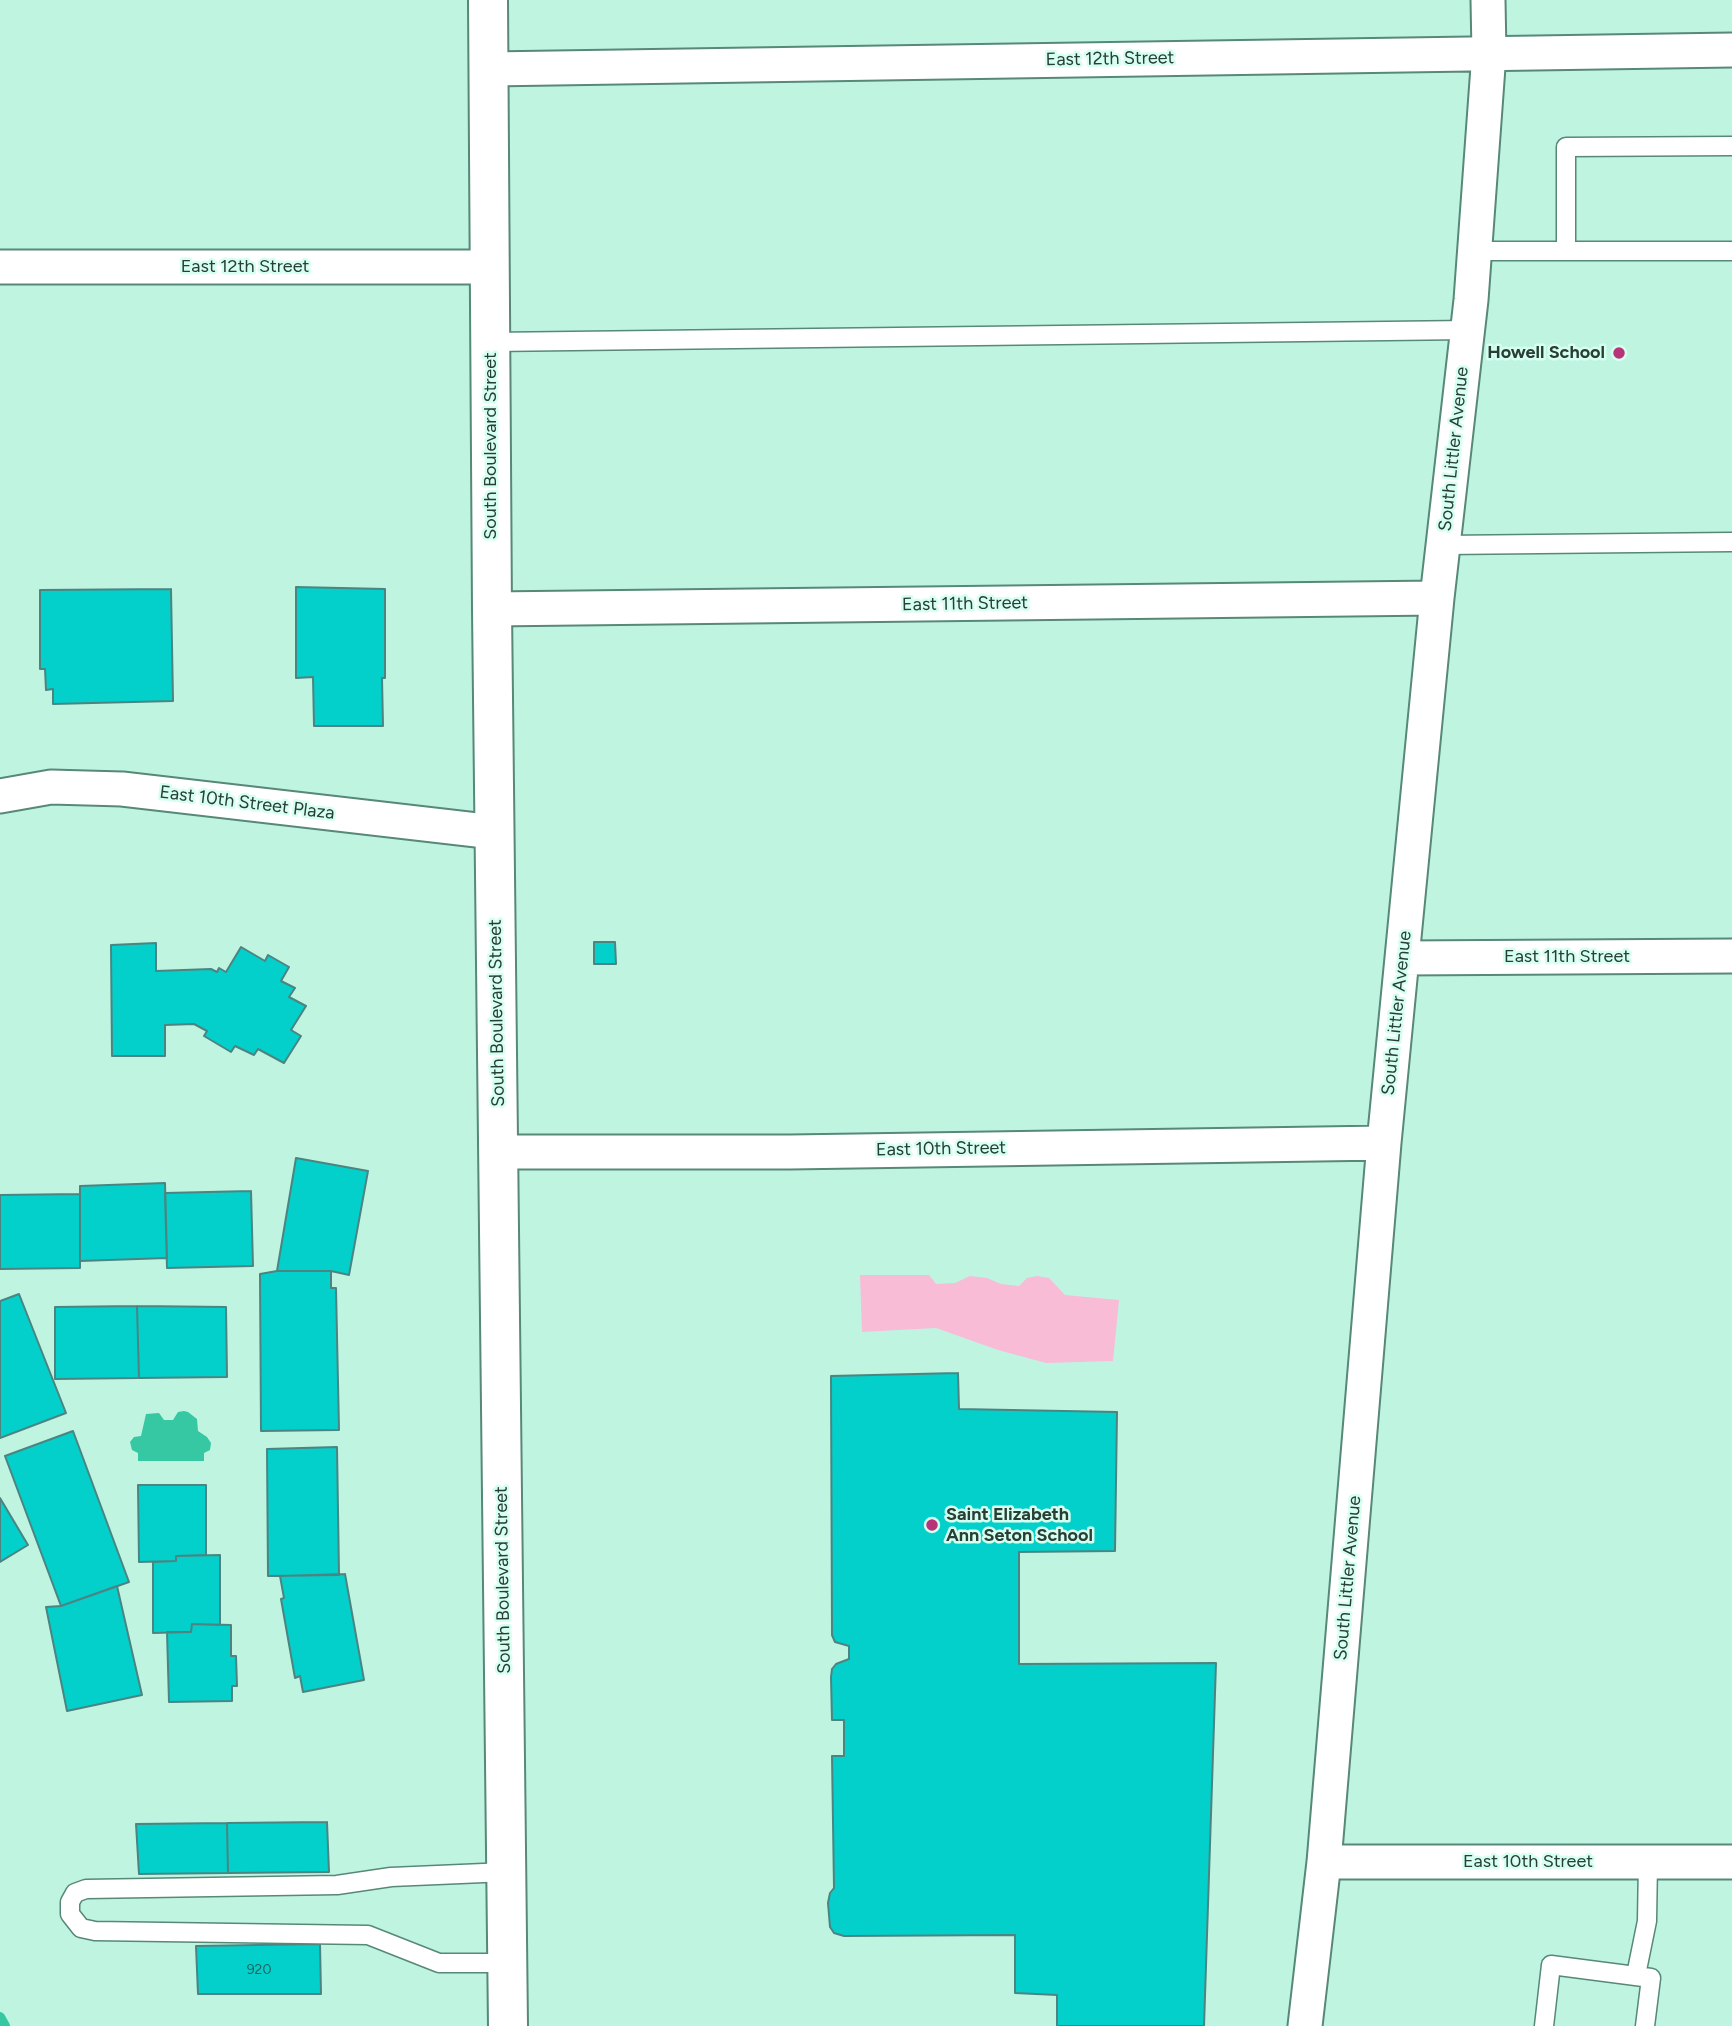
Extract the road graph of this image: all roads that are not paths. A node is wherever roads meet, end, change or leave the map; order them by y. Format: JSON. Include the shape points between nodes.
{"nodes":[{"id":1,"x":488,"y":0,"type":"edge"},
{"id":2,"x":1488,"y":0,"type":"edge"},
{"id":3,"x":1732,"y":50,"type":"edge"},
{"id":4,"x":1489,"y":53,"type":"junction"},
{"id":5,"x":489,"y":69,"type":"junction"},
{"id":6,"x":1732,"y":146,"type":"edge"},
{"id":7,"x":1475,"y":251,"type":"junction"},
{"id":8,"x":1566,"y":251,"type":"junction"},
{"id":9,"x":1732,"y":251,"type":"edge"},
{"id":10,"x":0,"y":267,"type":"edge"},
{"id":11,"x":490,"y":267,"type":"junction"},
{"id":12,"x":1468,"y":330,"type":"junction"},
{"id":13,"x":491,"y":342,"type":"junction"},
{"id":14,"x":1732,"y":542,"type":"edge"},
{"id":15,"x":1444,"y":545,"type":"junction"},
{"id":16,"x":1437,"y":598,"type":"junction"},
{"id":17,"x":492,"y":609,"type":"junction"},
{"id":18,"x":0,"y":796,"type":"edge"},
{"id":19,"x":495,"y":832,"type":"junction"},
{"id":20,"x":1732,"y":956,"type":"edge"},
{"id":21,"x":1403,"y":958,"type":"junction"},
{"id":22,"x":1384,"y":1143,"type":"junction"},
{"id":23,"x":499,"y":1152,"type":"junction"},
{"id":24,"x":1732,"y":1861,"type":"edge"},
{"id":25,"x":1324,"y":1862,"type":"junction"},
{"id":26,"x":1648,"y":1862,"type":"junction"},
{"id":27,"x":506,"y":1872,"type":"junction"},
{"id":28,"x":508,"y":1964,"type":"junction"},
{"id":29,"x":1636,"y":1975,"type":"junction"},
{"id":30,"x":508,"y":2026,"type":"edge"},
{"id":31,"x":1305,"y":2026,"type":"edge"},
{"id":32,"x":1544,"y":2026,"type":"edge"},
{"id":33,"x":1645,"y":2026,"type":"edge"}],
"edges":[{"from":1,"to":5,"type":"main road","name":"South Boulevard Street"},
{"from":2,"to":4,"type":"street","name":"South Littler Avenue"},
{"from":3,"to":4,"type":"street","name":"East 12th Street"},
{"from":4,"to":5,"type":"street","name":"East 12th Street"},
{"from":4,"to":7,"type":"street","name":"South Littler Avenue"},
{"from":5,"to":11,"type":"main road","name":"South Boulevard Street"},
{"from":6,"to":8,"type":"lane","via":[[1566,147]]},
{"from":7,"to":8,"type":"lane"},
{"from":7,"to":12,"type":"street","name":"South Littler Avenue"},
{"from":8,"to":9,"type":"lane"},
{"from":10,"to":11,"type":"street","name":"East 12th Street"},
{"from":11,"to":13,"type":"main road","name":"South Boulevard Street"},
{"from":12,"to":13,"type":"lane"},
{"from":12,"to":15,"type":"street","name":"South Littler Avenue"},
{"from":13,"to":17,"type":"main road","name":"South Boulevard Street"},
{"from":14,"to":15,"type":"lane"},
{"from":15,"to":16,"type":"street","name":"South Littler Avenue"},
{"from":16,"to":17,"type":"street","name":"East 11th Street"},
{"from":16,"to":21,"type":"street","name":"South Littler Avenue"},
{"from":17,"to":19,"type":"main road","name":"South Boulevard Street"},
{"from":18,"to":19,"type":"street","name":"East 10th Street Plaza","via":[[51,787],[122,789]]},
{"from":19,"to":23,"type":"main road","name":"South Boulevard Street"},
{"from":20,"to":21,"type":"street","name":"East 11th Street"},
{"from":21,"to":22,"type":"street","name":"South Littler Avenue"},
{"from":22,"to":23,"type":"street","name":"East 10th Street"},
{"from":22,"to":25,"type":"street","name":"South Littler Avenue"},
{"from":23,"to":27,"type":"main road","name":"South Boulevard Street"},
{"from":24,"to":26,"type":"street","name":"East 10th Street"},
{"from":25,"to":26,"type":"street","name":"East 10th Street"},
{"from":25,"to":31,"type":"street","name":"South Littler Avenue"},
{"from":26,"to":29,"type":"lane","via":[[1647,1921]]},
{"from":27,"to":28,"type":"main road","name":"South Boulevard Street"},
{"from":27,"to":28,"type":"lane","via":[[391,1877],[337,1885],[86,1889],[75,1894],[70,1914],[81,1928],[95,1931],[368,1935],[439,1964]]},
{"from":28,"to":30,"type":"main road","name":"South Boulevard Street"},
{"from":29,"to":32,"type":"lane","via":[[1550,1965]]},
{"from":29,"to":33,"type":"lane","via":[[1651,1978]]}]}
